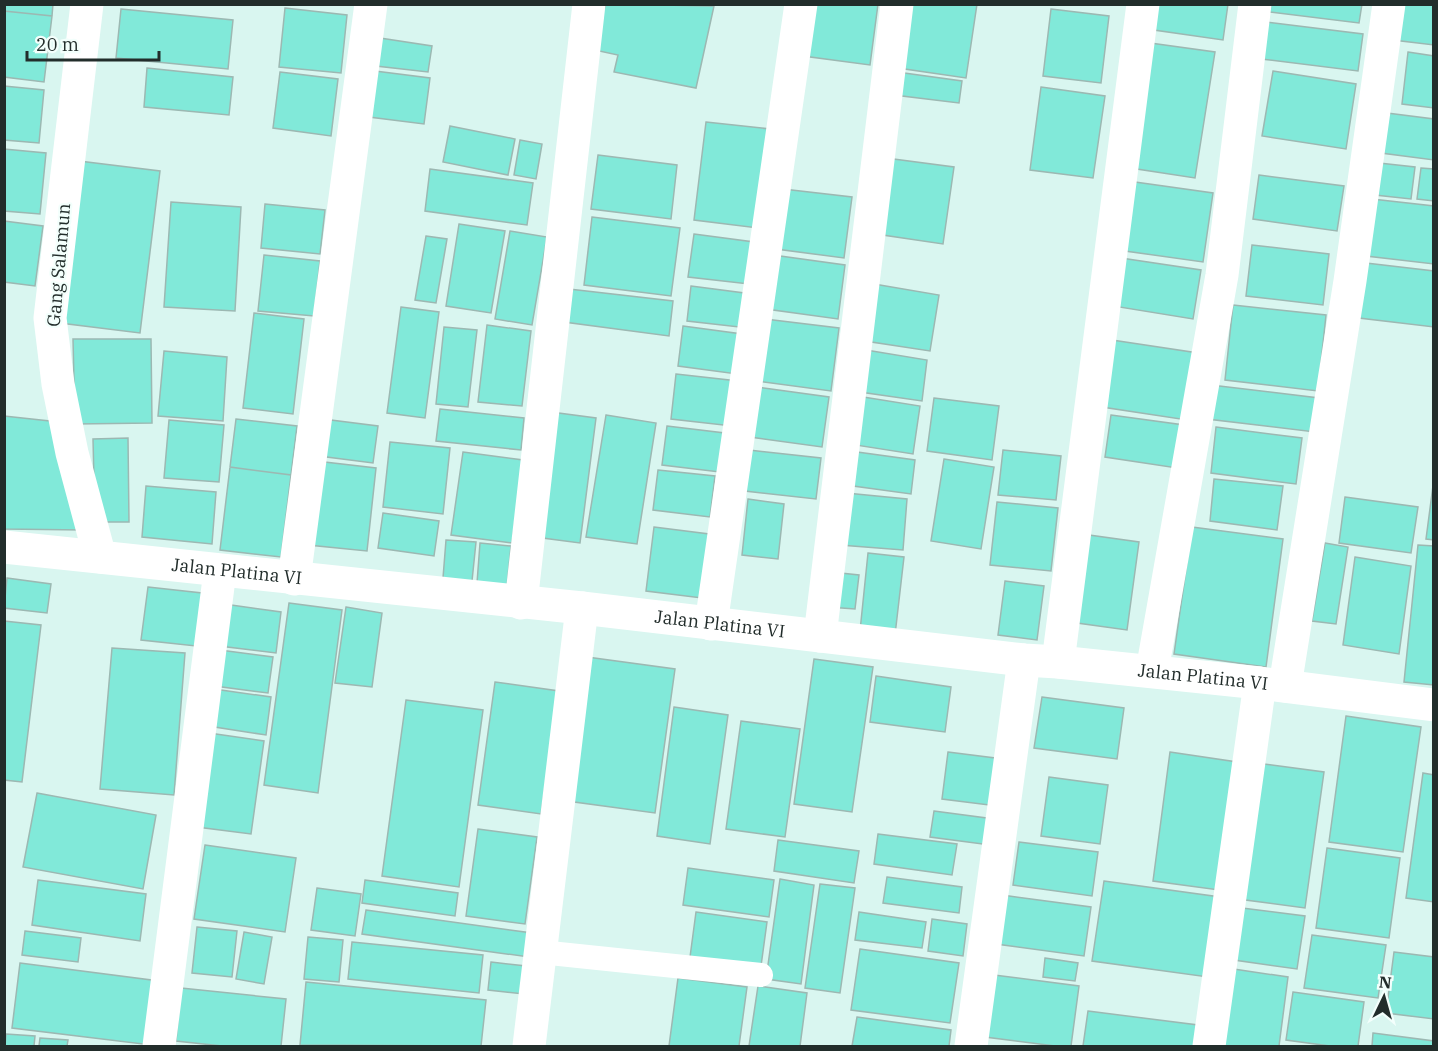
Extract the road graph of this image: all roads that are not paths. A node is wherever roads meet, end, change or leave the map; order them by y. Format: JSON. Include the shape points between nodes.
{"nodes":[{"id":1,"x":87,"y":4,"type":"edge"},
{"id":2,"x":371,"y":4,"type":"edge"},
{"id":3,"x":589,"y":4,"type":"edge"},
{"id":4,"x":801,"y":4,"type":"edge"},
{"id":5,"x":897,"y":4,"type":"edge"},
{"id":6,"x":1143,"y":4,"type":"edge"},
{"id":7,"x":1255,"y":4,"type":"edge"},
{"id":8,"x":1389,"y":4,"type":"edge"},
{"id":9,"x":4,"y":547,"type":"edge"},
{"id":10,"x":100,"y":557,"type":"junction"},
{"id":11,"x":220,"y":571,"type":"junction"},
{"id":12,"x":294,"y":579,"type":"junction"},
{"id":13,"x":521,"y":603,"type":"junction"},
{"id":14,"x":582,"y":608,"type":"junction"},
{"id":15,"x":711,"y":624,"type":"junction"},
{"id":16,"x":820,"y":636,"type":"junction"},
{"id":17,"x":1024,"y":660,"type":"junction"},
{"id":18,"x":1058,"y":662,"type":"junction"},
{"id":19,"x":1152,"y":671,"type":"junction"},
{"id":20,"x":1272,"y":684,"type":"junction"},
{"id":21,"x":1434,"y":705,"type":"edge"},
{"id":22,"x":540,"y":952,"type":"junction"},
{"id":23,"x":761,"y":975,"type":"dead end"},
{"id":24,"x":159,"y":1047,"type":"edge"},
{"id":25,"x":529,"y":1047,"type":"edge"},
{"id":26,"x":971,"y":1047,"type":"edge"},
{"id":27,"x":1209,"y":1047,"type":"edge"}],
"edges":[{"from":1,"to":10,"type":"street","name":"Gang Salamun","via":[[50,318],[72,453]]},
{"from":2,"to":12,"type":"street"},
{"from":3,"to":13,"type":"street"},
{"from":4,"to":15,"type":"street"},
{"from":5,"to":16,"type":"street"},
{"from":6,"to":18,"type":"street"},
{"from":7,"to":19,"type":"street","via":[[1222,275]]},
{"from":8,"to":20,"type":"street","via":[[1350,281]]},
{"from":9,"to":10,"type":"street","name":"Jalan Platina VI"},
{"from":10,"to":11,"type":"street","name":"Jalan Platina VI"},
{"from":11,"to":12,"type":"street","name":"Jalan Platina VI"},
{"from":11,"to":24,"type":"street"},
{"from":12,"to":13,"type":"street","name":"Jalan Platina VI"},
{"from":13,"to":14,"type":"street","name":"Jalan Platina VI"},
{"from":14,"to":15,"type":"street","name":"Jalan Platina VI"},
{"from":14,"to":22,"type":"street"},
{"from":15,"to":16,"type":"street","name":"Jalan Platina VI"},
{"from":16,"to":17,"type":"street","name":"Jalan Platina VI"},
{"from":17,"to":18,"type":"street","name":"Jalan Platina VI"},
{"from":17,"to":26,"type":"street"},
{"from":18,"to":19,"type":"street","name":"Jalan Platina VI"},
{"from":19,"to":20,"type":"street","name":"Jalan Platina VI"},
{"from":20,"to":21,"type":"street","name":"Jalan Platina VI"},
{"from":20,"to":27,"type":"street"},
{"from":22,"to":23,"type":"lane"},
{"from":22,"to":25,"type":"street"}]}
